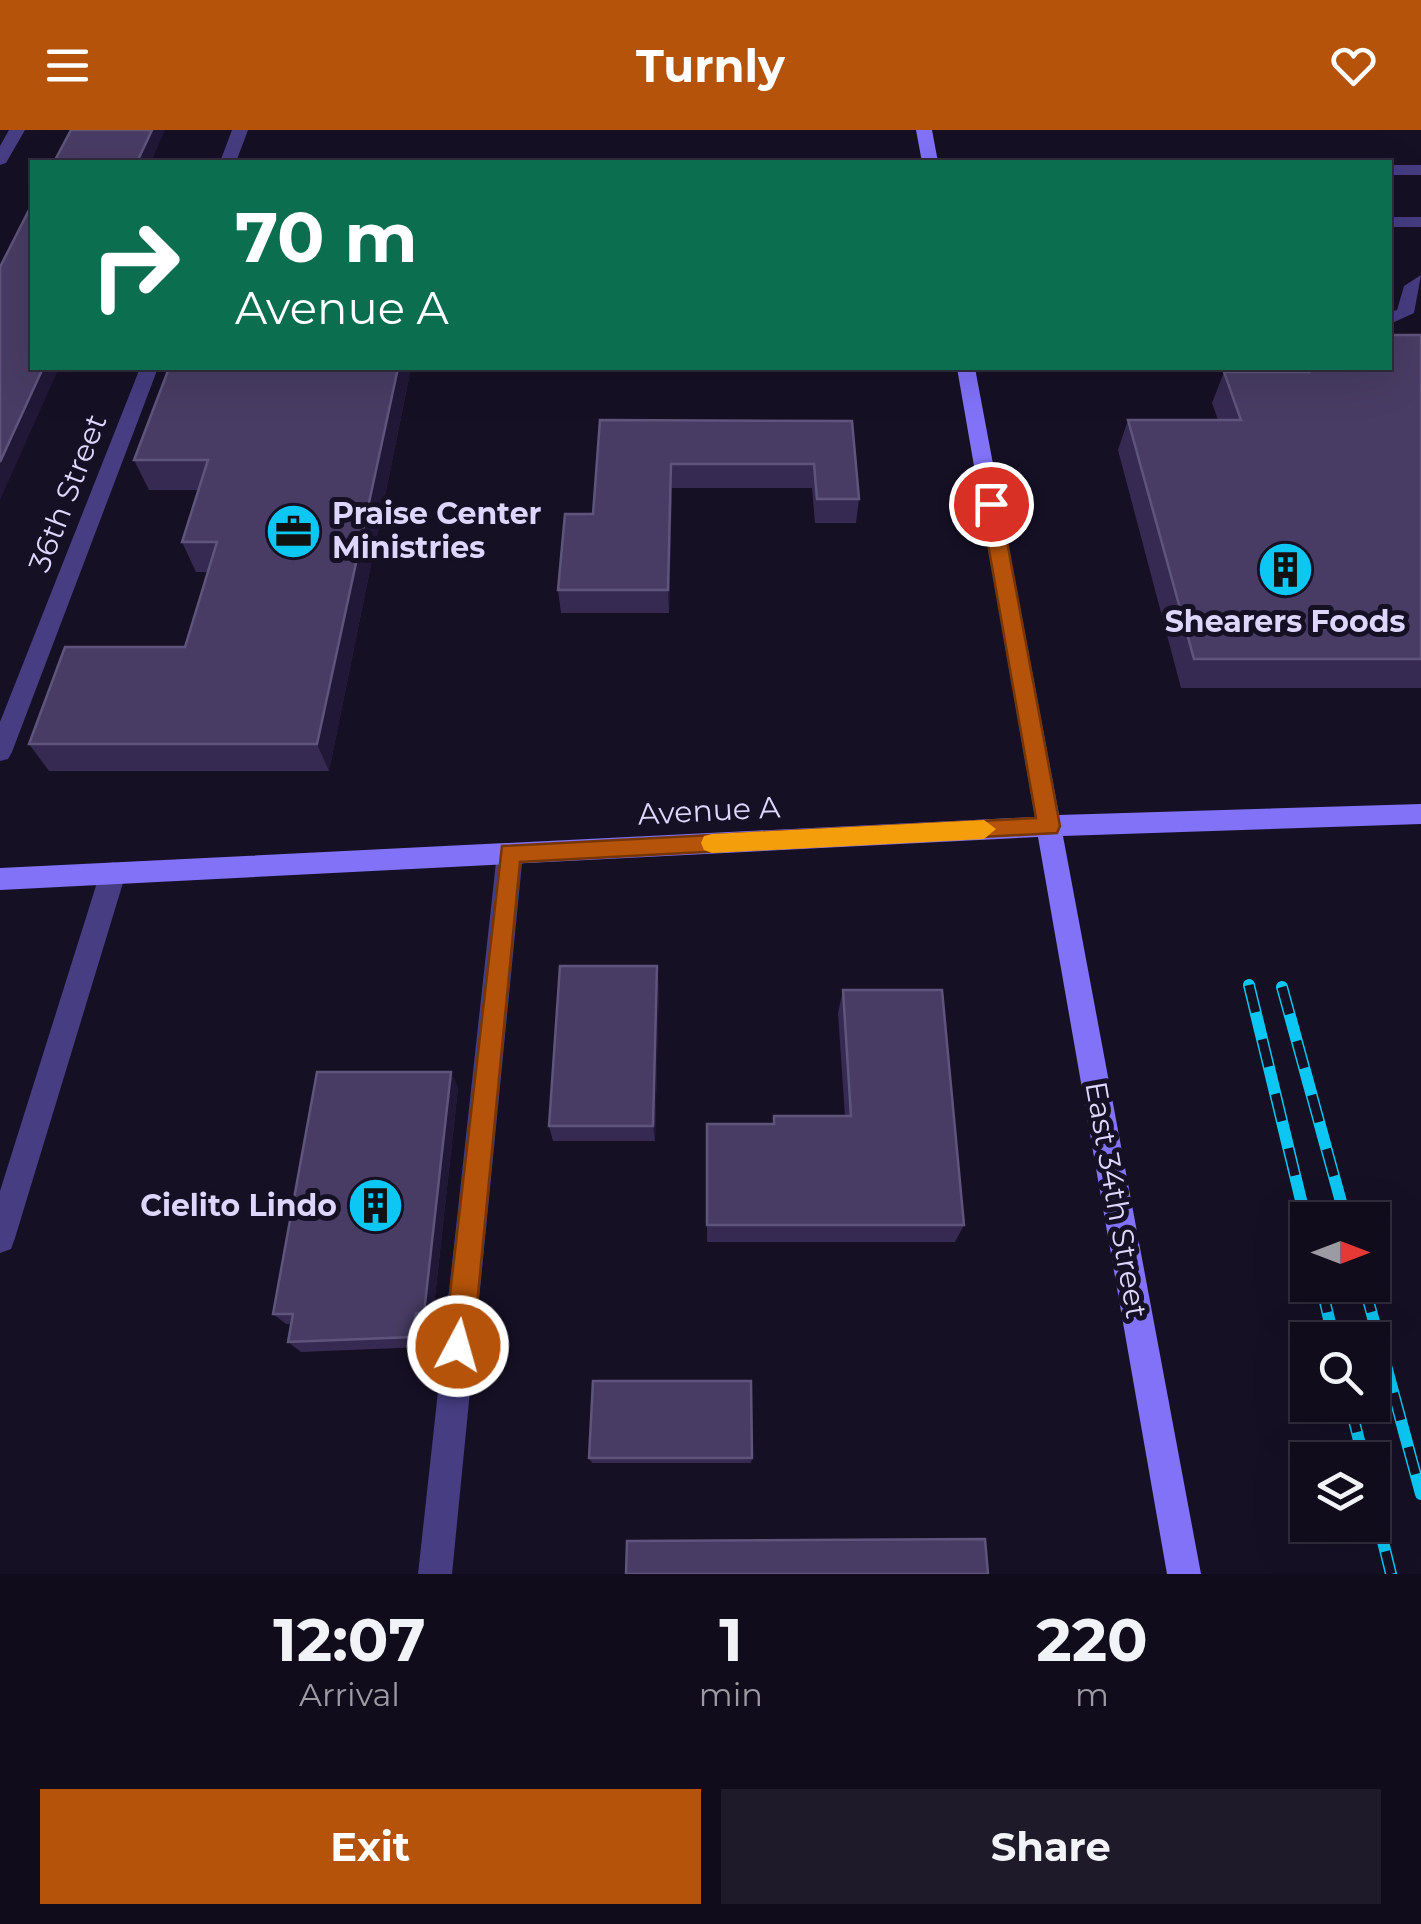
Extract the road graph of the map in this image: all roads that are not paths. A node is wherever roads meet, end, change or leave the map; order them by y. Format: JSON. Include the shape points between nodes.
{"nodes":[{"id":1,"x":17,"y":130,"type":"edge"},
{"id":2,"x":240,"y":130,"type":"edge"},
{"id":3,"x":924,"y":130,"type":"edge"},
{"id":4,"x":0,"y":160,"type":"edge"},
{"id":5,"x":229,"y":160,"type":"edge"},
{"id":6,"x":930,"y":160,"type":"edge"},
{"id":7,"x":1392,"y":170,"type":"edge"},
{"id":8,"x":1421,"y":170,"type":"edge"},
{"id":9,"x":1392,"y":222,"type":"edge"},
{"id":10,"x":1421,"y":222,"type":"edge"},
{"id":11,"x":1421,"y":280,"type":"edge"},
{"id":12,"x":1392,"y":317,"type":"edge"},
{"id":13,"x":147,"y":370,"type":"edge"},
{"id":14,"x":966,"y":370,"type":"edge"},
{"id":15,"x":0,"y":752,"type":"edge"},
{"id":16,"x":1421,"y":814,"type":"edge"},
{"id":17,"x":1049,"y":826,"type":"junction"},
{"id":18,"x":510,"y":853,"type":"junction"},
{"id":19,"x":113,"y":873,"type":"junction"},
{"id":20,"x":0,"y":879,"type":"edge"},
{"id":21,"x":0,"y":1238,"type":"edge"},
{"id":22,"x":435,"y":1574,"type":"edge"},
{"id":23,"x":1184,"y":1574,"type":"edge"}],
"edges":[{"from":1,"to":4,"type":"street"},
{"from":2,"to":5,"type":"street"},
{"from":3,"to":6,"type":"main road"},
{"from":7,"to":8,"type":"street"},
{"from":9,"to":10,"type":"street"},
{"from":11,"to":12,"type":"street","via":[[1405,312]]},
{"from":13,"to":15,"type":"street","name":"36th Street"},
{"from":14,"to":17,"type":"main road","name":"East 34th Street"},
{"from":16,"to":17,"type":"main road","name":"Avenue A"},
{"from":17,"to":18,"type":"main road","name":"Avenue A"},
{"from":17,"to":23,"type":"main road","name":"East 34th Street"},
{"from":18,"to":19,"type":"main road","name":"Avenue A"},
{"from":18,"to":22,"type":"street"},
{"from":19,"to":20,"type":"main road","name":"Avenue A"},
{"from":19,"to":21,"type":"street"}]}
